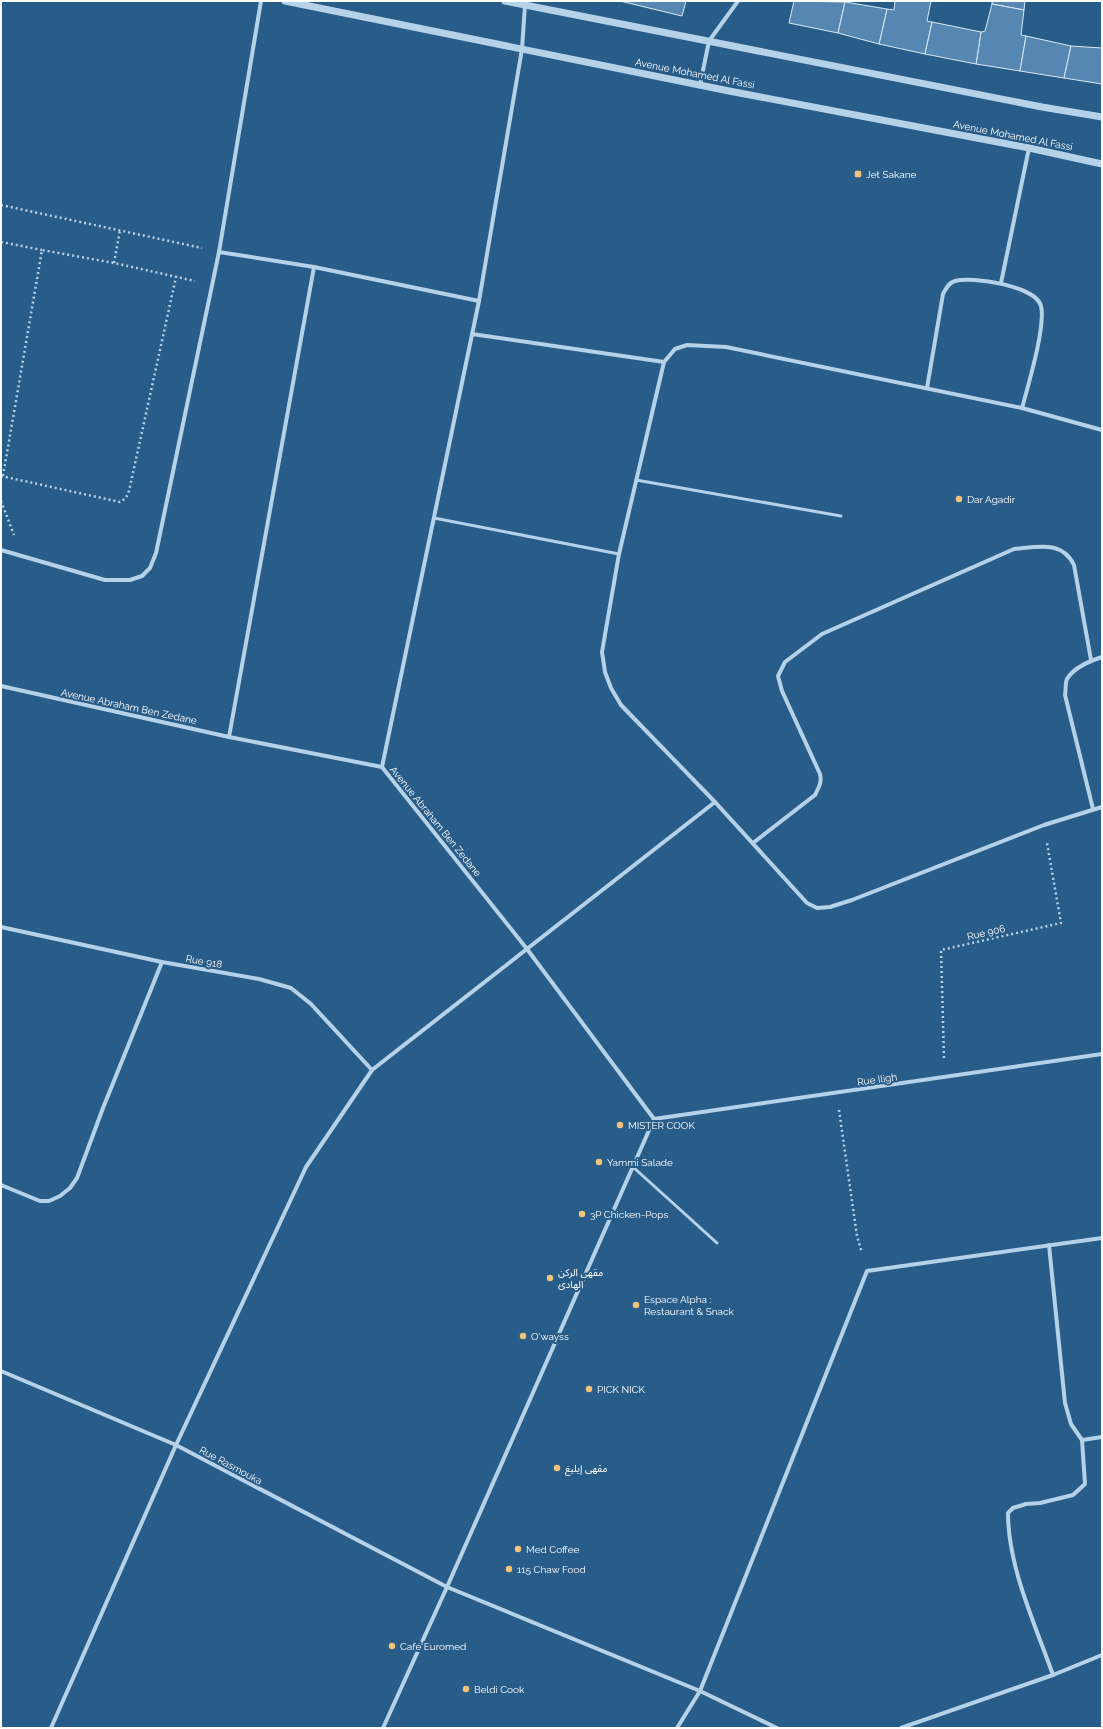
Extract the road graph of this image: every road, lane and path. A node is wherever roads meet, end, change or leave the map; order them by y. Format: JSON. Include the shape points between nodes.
{"nodes":[{"id":1,"x":261,"y":1,"type":"edge"},
{"id":2,"x":285,"y":1,"type":"edge"},
{"id":3,"x":505,"y":1,"type":"edge"},
{"id":4,"x":738,"y":1,"type":"edge"},
{"id":5,"x":525,"y":5,"type":"junction"},
{"id":6,"x":709,"y":41,"type":"junction"},
{"id":7,"x":522,"y":49,"type":"junction"},
{"id":8,"x":700,"y":85,"type":"junction"},
{"id":9,"x":1102,"y":117,"type":"edge"},
{"id":10,"x":1029,"y":148,"type":"junction"},
{"id":11,"x":1102,"y":164,"type":"edge"},
{"id":12,"x":1,"y":205,"type":"edge"},
{"id":13,"x":120,"y":230,"type":"junction"},
{"id":14,"x":1,"y":242,"type":"edge"},
{"id":15,"x":42,"y":250,"type":"junction"},
{"id":16,"x":219,"y":252,"type":"junction"},
{"id":17,"x":114,"y":263,"type":"junction"},
{"id":18,"x":314,"y":267,"type":"junction"},
{"id":19,"x":176,"y":277,"type":"junction"},
{"id":20,"x":1001,"y":283,"type":"junction"},
{"id":21,"x":212,"y":285,"type":"junction"},
{"id":22,"x":479,"y":301,"type":"junction"},
{"id":23,"x":472,"y":334,"type":"junction"},
{"id":24,"x":664,"y":362,"type":"junction"},
{"id":25,"x":927,"y":388,"type":"junction"},
{"id":26,"x":1022,"y":408,"type":"junction"},
{"id":27,"x":1102,"y":430,"type":"edge"},
{"id":28,"x":2,"y":476,"type":"edge"},
{"id":29,"x":636,"y":480,"type":"junction"},
{"id":30,"x":1,"y":501,"type":"edge"},
{"id":31,"x":841,"y":516,"type":"dead end"},
{"id":32,"x":434,"y":518,"type":"junction"},
{"id":33,"x":1,"y":550,"type":"edge"},
{"id":34,"x":618,"y":554,"type":"junction"},
{"id":35,"x":22,"y":556,"type":"junction"},
{"id":36,"x":1102,"y":657,"type":"edge"},
{"id":37,"x":1091,"y":660,"type":"junction"},
{"id":38,"x":1,"y":686,"type":"edge"},
{"id":39,"x":229,"y":737,"type":"junction"},
{"id":40,"x":382,"y":767,"type":"junction"},
{"id":41,"x":715,"y":802,"type":"junction"},
{"id":42,"x":1102,"y":807,"type":"edge"},
{"id":43,"x":1093,"y":808,"type":"junction"},
{"id":44,"x":1044,"y":825,"type":"junction"},
{"id":45,"x":753,"y":843,"type":"junction"},
{"id":46,"x":1,"y":927,"type":"edge"},
{"id":47,"x":527,"y":949,"type":"junction"},
{"id":48,"x":162,"y":962,"type":"junction"},
{"id":49,"x":1102,"y":1054,"type":"edge"},
{"id":50,"x":372,"y":1070,"type":"junction"},
{"id":51,"x":945,"y":1077,"type":"junction"},
{"id":52,"x":837,"y":1093,"type":"junction"},
{"id":53,"x":654,"y":1119,"type":"junction"},
{"id":54,"x":632,"y":1167,"type":"junction"},
{"id":55,"x":1,"y":1185,"type":"edge"},
{"id":56,"x":1102,"y":1238,"type":"edge"},
{"id":57,"x":717,"y":1243,"type":"dead end"},
{"id":58,"x":1049,"y":1245,"type":"junction"},
{"id":59,"x":867,"y":1271,"type":"junction"},
{"id":60,"x":1,"y":1371,"type":"edge"},
{"id":61,"x":1102,"y":1437,"type":"edge"},
{"id":62,"x":1082,"y":1440,"type":"junction"},
{"id":63,"x":176,"y":1445,"type":"junction"},
{"id":64,"x":447,"y":1587,"type":"junction"},
{"id":65,"x":1102,"y":1655,"type":"edge"},
{"id":66,"x":1053,"y":1675,"type":"junction"},
{"id":67,"x":700,"y":1691,"type":"junction"},
{"id":68,"x":51,"y":1728,"type":"edge"},
{"id":69,"x":383,"y":1728,"type":"edge"},
{"id":70,"x":677,"y":1728,"type":"edge"},
{"id":71,"x":778,"y":1728,"type":"edge"},
{"id":72,"x":901,"y":1728,"type":"edge"}],
"edges":[{"from":1,"to":16,"type":"street"},
{"from":2,"to":7,"type":"street","name":"Avenue Mohamed Al Fassi"},
{"from":3,"to":5,"type":"street"},
{"from":4,"to":6,"type":"street"},
{"from":5,"to":6,"type":"street"},
{"from":5,"to":7,"type":"street"},
{"from":6,"to":8,"type":"street"},
{"from":6,"to":9,"type":"street"},
{"from":7,"to":8,"type":"street","name":"Avenue Mohamed Al Fassi"},
{"from":7,"to":22,"type":"street"},
{"from":8,"to":10,"type":"street","name":"Avenue Mohamed Al Fassi"},
{"from":10,"to":11,"type":"street","name":"Avenue Mohamed Al Fassi"},
{"from":10,"to":20,"type":"street"},
{"from":12,"to":13,"type":"path"},
{"from":13,"to":16,"type":"path"},
{"from":13,"to":17,"type":"path"},
{"from":14,"to":15,"type":"path"},
{"from":15,"to":17,"type":"path"},
{"from":15,"to":28,"type":"path"},
{"from":16,"to":18,"type":"street"},
{"from":16,"to":21,"type":"street"},
{"from":17,"to":19,"type":"path"},
{"from":18,"to":22,"type":"street"},
{"from":18,"to":39,"type":"street"},
{"from":19,"to":21,"type":"path"},
{"from":19,"to":28,"type":"path","via":[[130,491],[126,498],[120,502]]},
{"from":20,"to":25,"type":"street","via":[[963,280],[947,286],[942,294]]},
{"from":20,"to":26,"type":"street","via":[[1033,295],[1038,299],[1043,314]]},
{"from":21,"to":35,"type":"street","via":[[156,553],[150,568],[142,576],[130,580],[105,580]]},
{"from":22,"to":23,"type":"street"},
{"from":23,"to":24,"type":"street"},
{"from":23,"to":32,"type":"street"},
{"from":24,"to":25,"type":"street","via":[[675,349],[687,345],[726,347]]},
{"from":24,"to":29,"type":"street"},
{"from":25,"to":26,"type":"street"},
{"from":26,"to":27,"type":"street"},
{"from":29,"to":31,"type":"lane"},
{"from":29,"to":34,"type":"street"},
{"from":30,"to":35,"type":"path"},
{"from":32,"to":34,"type":"lane"},
{"from":32,"to":40,"type":"street"},
{"from":33,"to":35,"type":"street"},
{"from":34,"to":41,"type":"street","via":[[602,652],[610,688],[621,704]]},
{"from":36,"to":37,"type":"street"},
{"from":37,"to":43,"type":"street","via":[[1077,669],[1067,680],[1065,695]]},
{"from":37,"to":45,"type":"street","via":[[1074,565],[1064,551],[1045,546],[1014,549],[822,634],[785,662],[778,676],[782,691],[820,774],[819,788],[815,795]]},
{"from":38,"to":39,"type":"street","name":"Avenue Abraham Ben Zedane"},
{"from":39,"to":40,"type":"street","name":"Avenue Abraham Ben Zedane"},
{"from":40,"to":47,"type":"street","name":"Avenue Abraham Ben Zedane"},
{"from":41,"to":45,"type":"street"},
{"from":41,"to":47,"type":"street"},
{"from":42,"to":43,"type":"street"},
{"from":43,"to":44,"type":"street"},
{"from":44,"to":45,"type":"street","via":[[852,900],[817,908],[807,903],[790,886]]},
{"from":44,"to":51,"type":"path","name":"Rue 906","via":[[1061,923],[941,950]]},
{"from":46,"to":48,"type":"street","name":"Rue 918"},
{"from":47,"to":50,"type":"street"},
{"from":47,"to":53,"type":"street","name":"Avenue Abraham Ben Zedane"},
{"from":48,"to":50,"type":"street","name":"Rue 918","via":[[259,979],[291,988],[311,1004]]},
{"from":48,"to":55,"type":"street","via":[[77,1178],[70,1188],[50,1201],[40,1201]]},
{"from":49,"to":51,"type":"street","name":"Rue Iligh"},
{"from":50,"to":63,"type":"street","via":[[306,1167]]},
{"from":51,"to":52,"type":"street","name":"Rue Iligh"},
{"from":52,"to":53,"type":"street","name":"Rue Iligh"},
{"from":52,"to":59,"type":"path","via":[[856,1236]]},
{"from":53,"to":54,"type":"street"},
{"from":54,"to":57,"type":"lane"},
{"from":54,"to":64,"type":"street"},
{"from":56,"to":58,"type":"street"},
{"from":58,"to":59,"type":"street"},
{"from":58,"to":62,"type":"street","via":[[1065,1403],[1071,1424]]},
{"from":59,"to":67,"type":"street"},
{"from":60,"to":63,"type":"street","name":"Rue Rasmouka"},
{"from":61,"to":62,"type":"street"},
{"from":62,"to":66,"type":"street","via":[[1085,1484],[1073,1495],[1026,1504],[1013,1508],[1008,1513],[1012,1552]]},
{"from":63,"to":64,"type":"street","name":"Rue Rasmouka"},
{"from":63,"to":68,"type":"street"},
{"from":64,"to":67,"type":"street","name":"Rue Rasmouka"},
{"from":64,"to":69,"type":"street"},
{"from":65,"to":66,"type":"street"},
{"from":66,"to":72,"type":"street"},
{"from":67,"to":70,"type":"street"},
{"from":67,"to":71,"type":"street","name":"Rue Rasmouka"}]}
